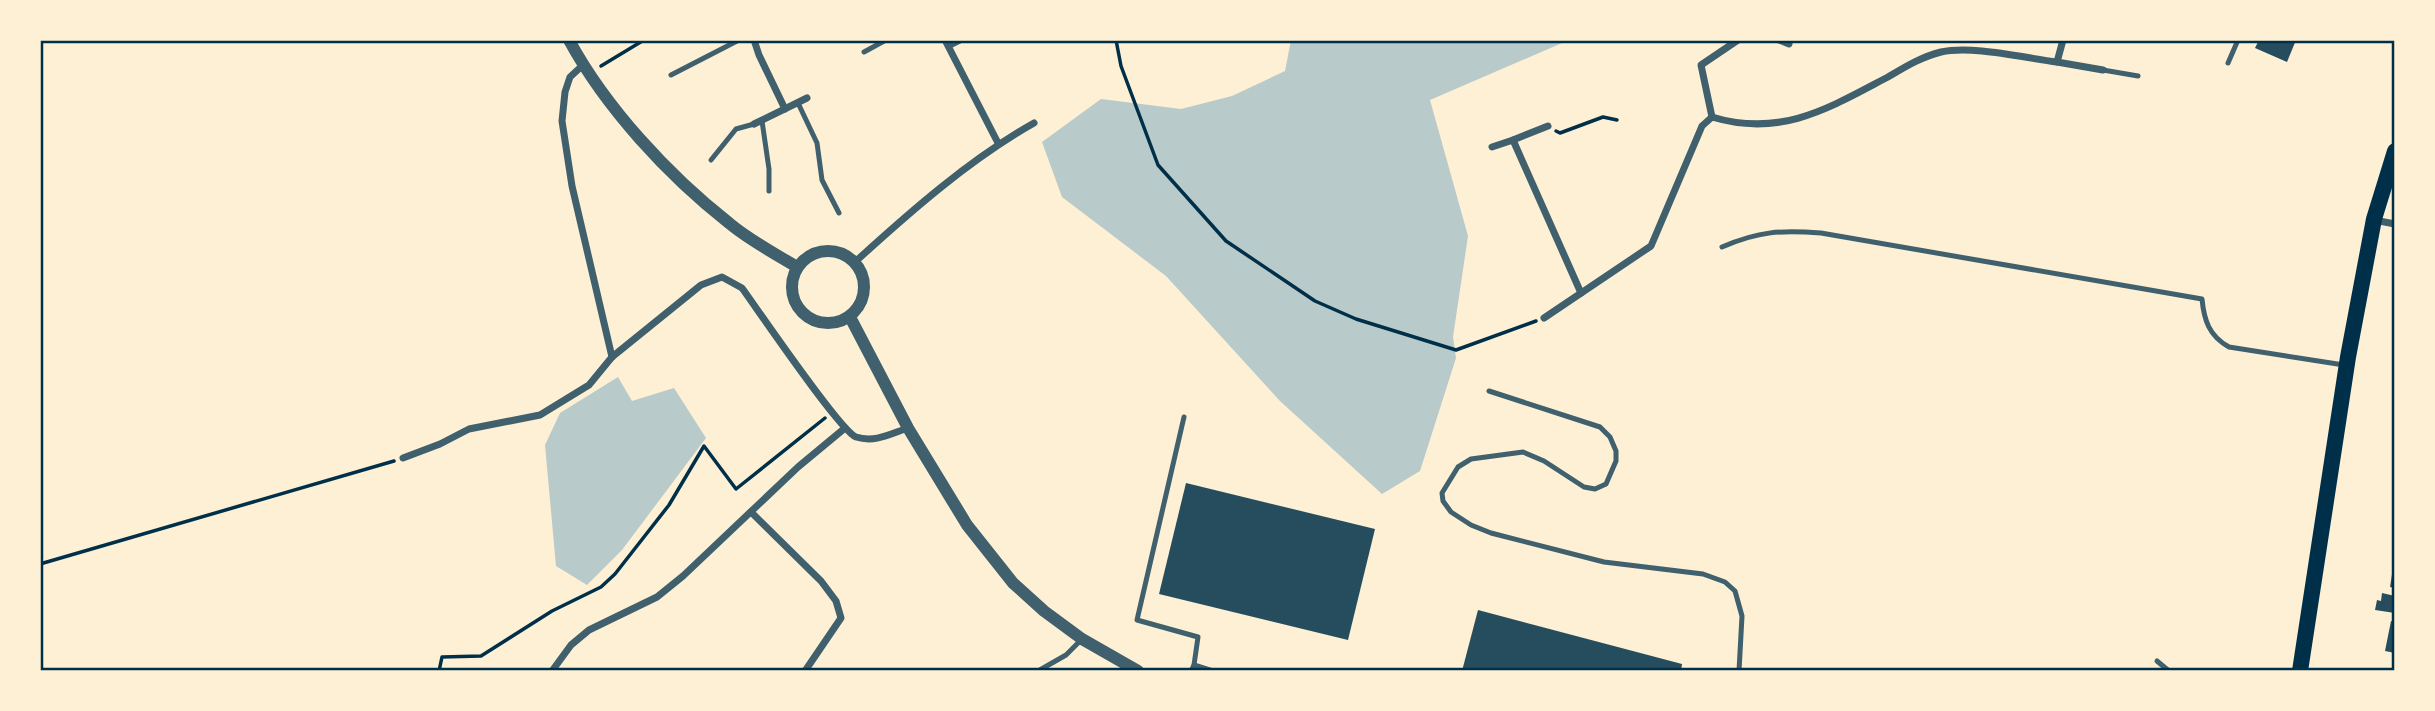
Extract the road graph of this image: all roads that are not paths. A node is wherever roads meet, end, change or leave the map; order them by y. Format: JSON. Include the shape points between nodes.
{"nodes":[{"id":1,"x":569,"y":40,"type":"edge"},
{"id":2,"x":739,"y":40,"type":"edge"},
{"id":3,"x":754,"y":40,"type":"edge"},
{"id":4,"x":886,"y":40,"type":"edge"},
{"id":5,"x":962,"y":40,"type":"edge"},
{"id":6,"x":1738,"y":40,"type":"edge"},
{"id":7,"x":1779,"y":40,"type":"edge"},
{"id":8,"x":2063,"y":40,"type":"edge"},
{"id":9,"x":2238,"y":40,"type":"edge"},
{"id":10,"x":946,"y":44,"type":"edge"},
{"id":11,"x":1789,"y":44,"type":"dead end"},
{"id":12,"x":864,"y":52,"type":"dead end"},
{"id":13,"x":2057,"y":62,"type":"junction"},
{"id":14,"x":2228,"y":63,"type":"dead end"},
{"id":15,"x":586,"y":69,"type":"junction"},
{"id":16,"x":2103,"y":70,"type":"joint"},
{"id":17,"x":671,"y":75,"type":"dead end"},
{"id":18,"x":2138,"y":76,"type":"dead end"},
{"id":19,"x":807,"y":98,"type":"dead end"},
{"id":20,"x":798,"y":103,"type":"junction"},
{"id":21,"x":785,"y":109,"type":"junction"},
{"id":22,"x":1712,"y":117,"type":"junction"},
{"id":23,"x":1034,"y":122,"type":"dead end"},
{"id":24,"x":758,"y":123,"type":"junction"},
{"id":25,"x":1548,"y":126,"type":"road end"},
{"id":26,"x":1513,"y":140,"type":"junction"},
{"id":27,"x":998,"y":143,"type":"junction"},
{"id":28,"x":1492,"y":147,"type":"dead end"},
{"id":29,"x":2395,"y":151,"type":"edge"},
{"id":30,"x":711,"y":160,"type":"dead end"},
{"id":31,"x":769,"y":191,"type":"dead end"},
{"id":32,"x":839,"y":214,"type":"dead end"},
{"id":33,"x":2374,"y":219,"type":"junction"},
{"id":34,"x":2395,"y":224,"type":"edge"},
{"id":35,"x":1722,"y":247,"type":"dead end"},
{"id":36,"x":855,"y":262,"type":"junction"},
{"id":37,"x":797,"y":267,"type":"junction"},
{"id":38,"x":1581,"y":293,"type":"junction"},
{"id":39,"x":850,"y":317,"type":"junction"},
{"id":40,"x":1544,"y":318,"type":"road end"},
{"id":41,"x":612,"y":356,"type":"junction"},
{"id":42,"x":2347,"y":365,"type":"junction"},
{"id":43,"x":1489,"y":391,"type":"dead end"},
{"id":44,"x":1184,"y":417,"type":"dead end"},
{"id":45,"x":845,"y":428,"type":"junction"},
{"id":46,"x":908,"y":428,"type":"junction"},
{"id":47,"x":403,"y":458,"type":"road end"},
{"id":48,"x":751,"y":512,"type":"junction"},
{"id":49,"x":1082,"y":639,"type":"junction"},
{"id":50,"x":2157,"y":661,"type":"dead end"},
{"id":51,"x":1053,"y":662,"type":"junction"},
{"id":52,"x":1193,"y":668,"type":"edge"},
{"id":53,"x":552,"y":671,"type":"edge"},
{"id":54,"x":805,"y":671,"type":"edge"},
{"id":55,"x":1038,"y":671,"type":"edge"},
{"id":56,"x":1058,"y":671,"type":"edge"},
{"id":57,"x":1138,"y":671,"type":"edge"},
{"id":58,"x":1213,"y":671,"type":"edge"},
{"id":59,"x":1739,"y":671,"type":"edge"},
{"id":60,"x":2169,"y":671,"type":"edge"},
{"id":61,"x":2301,"y":671,"type":"edge"}],
"edges":[{"from":1,"to":15,"type":"street"},
{"from":2,"to":17,"type":"lane"},
{"from":3,"to":21,"type":"street"},
{"from":4,"to":12,"type":"lane"},
{"from":5,"to":10,"type":"lane"},
{"from":6,"to":22,"type":"street","via":[[1701,65]]},
{"from":7,"to":11,"type":"street"},
{"from":8,"to":13,"type":"street"},
{"from":9,"to":14,"type":"lane"},
{"from":10,"to":27,"type":"street"},
{"from":13,"to":16,"type":"street"},
{"from":13,"to":22,"type":"street","via":[[1959,49],[1925,56],[1826,110],[1777,124],[1735,124]]},
{"from":15,"to":37,"type":"street","via":[[650,149],[691,190],[730,225]]},
{"from":15,"to":41,"type":"street","via":[[570,77],[562,121],[572,186]]},
{"from":16,"to":18,"type":"lane"},
{"from":19,"to":20,"type":"street"},
{"from":20,"to":21,"type":"street"},
{"from":20,"to":32,"type":"lane","via":[[817,143],[822,180]]},
{"from":21,"to":24,"type":"street"},
{"from":22,"to":38,"type":"street","via":[[1702,126],[1651,246]]},
{"from":23,"to":27,"type":"street"},
{"from":24,"to":30,"type":"lane","via":[[736,129]]},
{"from":24,"to":31,"type":"lane","via":[[769,169]]},
{"from":25,"to":26,"type":"street"},
{"from":26,"to":28,"type":"street"},
{"from":26,"to":38,"type":"street"},
{"from":27,"to":36,"type":"street"},
{"from":29,"to":33,"type":"main road"},
{"from":33,"to":34,"type":"street"},
{"from":33,"to":42,"type":"main road"},
{"from":35,"to":42,"type":"lane","via":[[1749,235],[1821,233],[2202,299],[2210,330],[2229,347]]},
{"from":36,"to":37,"type":"street","via":[[840,252],[820,251]]},
{"from":36,"to":39,"type":"street","via":[[864,284],[861,302]]},
{"from":37,"to":39,"type":"street","via":[[793,299],[803,314],[820,323],[838,323]]},
{"from":38,"to":40,"type":"street"},
{"from":39,"to":46,"type":"street"},
{"from":41,"to":45,"type":"street","via":[[701,285],[722,277],[742,288]]},
{"from":41,"to":47,"type":"street","via":[[589,385],[540,415],[470,429]]},
{"from":42,"to":61,"type":"main road"},
{"from":43,"to":59,"type":"lane","via":[[1600,427],[1610,438],[1616,461],[1606,484],[1595,489],[1523,452],[1471,459],[1458,467],[1442,492],[1451,512],[1491,533],[1604,562],[1703,574],[1725,582],[1735,591],[1742,616]]},
{"from":44,"to":52,"type":"lane","via":[[1137,620],[1198,637]]},
{"from":45,"to":46,"type":"street","via":[[853,436],[875,440]]},
{"from":45,"to":48,"type":"street"},
{"from":46,"to":49,"type":"street","via":[[967,525],[1013,583]]},
{"from":48,"to":53,"type":"street","via":[[657,597],[589,630]]},
{"from":48,"to":54,"type":"street","via":[[836,601],[841,618]]},
{"from":49,"to":51,"type":"lane"},
{"from":49,"to":57,"type":"street"},
{"from":50,"to":60,"type":"lane"},
{"from":51,"to":55,"type":"lane"},
{"from":51,"to":56,"type":"lane"},
{"from":52,"to":58,"type":"lane"}]}
